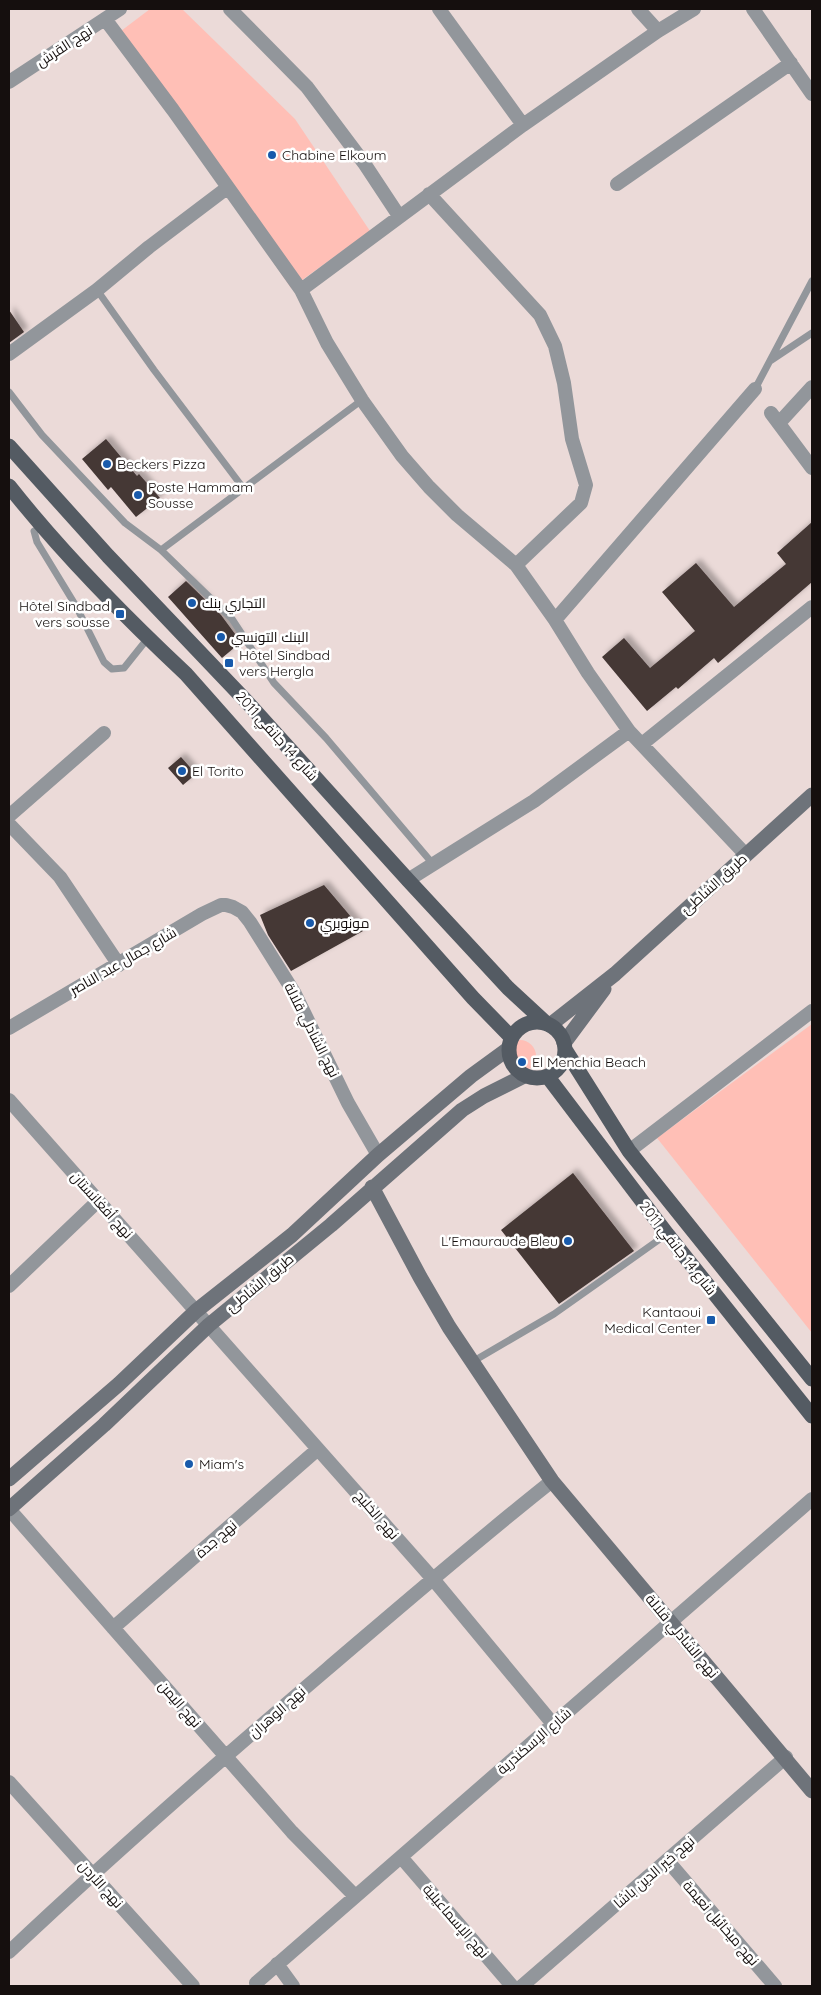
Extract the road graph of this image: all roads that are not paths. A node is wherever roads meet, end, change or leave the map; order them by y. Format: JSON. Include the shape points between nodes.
{"nodes":[{"id":1,"x":120,"y":9,"type":"edge"},
{"id":2,"x":230,"y":9,"type":"edge"},
{"id":3,"x":439,"y":9,"type":"edge"},
{"id":4,"x":638,"y":9,"type":"edge"},
{"id":5,"x":694,"y":9,"type":"edge"},
{"id":6,"x":753,"y":9,"type":"edge"},
{"id":7,"x":105,"y":20,"type":"junction"},
{"id":8,"x":658,"y":30,"type":"junction"},
{"id":9,"x":791,"y":63,"type":"junction"},
{"id":10,"x":9,"y":82,"type":"edge"},
{"id":11,"x":812,"y":94,"type":"edge"},
{"id":12,"x":523,"y":125,"type":"junction"},
{"id":13,"x":617,"y":184,"type":"dead end"},
{"id":14,"x":227,"y":188,"type":"junction"},
{"id":15,"x":429,"y":194,"type":"junction"},
{"id":16,"x":399,"y":216,"type":"junction"},
{"id":17,"x":812,"y":280,"type":"edge"},
{"id":18,"x":97,"y":290,"type":"junction"},
{"id":19,"x":301,"y":290,"type":"junction"},
{"id":20,"x":812,"y":293,"type":"edge"},
{"id":21,"x":800,"y":303,"type":"junction"},
{"id":22,"x":812,"y":333,"type":"edge"},
{"id":23,"x":9,"y":354,"type":"edge"},
{"id":24,"x":768,"y":363,"type":"junction"},
{"id":25,"x":812,"y":386,"type":"edge"},
{"id":26,"x":755,"y":389,"type":"joint"},
{"id":27,"x":9,"y":392,"type":"edge"},
{"id":28,"x":362,"y":400,"type":"junction"},
{"id":29,"x":9,"y":446,"type":"edge"},
{"id":30,"x":812,"y":468,"type":"edge"},
{"id":31,"x":9,"y":486,"type":"edge"},
{"id":32,"x":244,"y":489,"type":"junction"},
{"id":33,"x":42,"y":528,"type":"junction"},
{"id":34,"x":161,"y":550,"type":"junction"},
{"id":35,"x":516,"y":565,"type":"junction"},
{"id":36,"x":812,"y":607,"type":"edge"},
{"id":37,"x":555,"y":620,"type":"junction"},
{"id":38,"x":148,"y":638,"type":"junction"},
{"id":39,"x":629,"y":731,"type":"junction"},
{"id":40,"x":104,"y":733,"type":"dead end"},
{"id":41,"x":642,"y":744,"type":"junction"},
{"id":42,"x":812,"y":795,"type":"edge"},
{"id":43,"x":9,"y":816,"type":"edge"},
{"id":44,"x":9,"y":824,"type":"edge"},
{"id":45,"x":746,"y":855,"type":"junction"},
{"id":46,"x":433,"y":864,"type":"junction"},
{"id":47,"x":408,"y":880,"type":"junction"},
{"id":48,"x":238,"y":910,"type":"joint"},
{"id":49,"x":119,"y":965,"type":"junction"},
{"id":50,"x":615,"y":974,"type":"junction"},
{"id":51,"x":812,"y":1011,"type":"edge"},
{"id":52,"x":548,"y":1024,"type":"junction"},
{"id":53,"x":9,"y":1028,"type":"edge"},
{"id":54,"x":510,"y":1043,"type":"junction"},
{"id":55,"x":565,"y":1047,"type":"junction"},
{"id":56,"x":524,"y":1076,"type":"junction"},
{"id":57,"x":548,"y":1077,"type":"junction"},
{"id":58,"x":9,"y":1100,"type":"edge"},
{"id":59,"x":629,"y":1151,"type":"junction"},
{"id":60,"x":378,"y":1154,"type":"junction"},
{"id":61,"x":372,"y":1187,"type":"junction"},
{"id":62,"x":98,"y":1201,"type":"junction"},
{"id":63,"x":666,"y":1234,"type":"junction"},
{"id":64,"x":9,"y":1286,"type":"edge"},
{"id":65,"x":196,"y":1311,"type":"junction"},
{"id":66,"x":209,"y":1325,"type":"junction"},
{"id":67,"x":472,"y":1362,"type":"junction"},
{"id":68,"x":812,"y":1379,"type":"edge"},
{"id":69,"x":812,"y":1416,"type":"edge"},
{"id":70,"x":318,"y":1449,"type":"junction"},
{"id":71,"x":9,"y":1479,"type":"edge"},
{"id":72,"x":552,"y":1481,"type":"junction"},
{"id":73,"x":812,"y":1499,"type":"edge"},
{"id":74,"x":9,"y":1509,"type":"edge"},
{"id":75,"x":433,"y":1579,"type":"junction"},
{"id":76,"x":670,"y":1622,"type":"junction"},
{"id":77,"x":113,"y":1628,"type":"junction"},
{"id":78,"x":553,"y":1724,"type":"junction"},
{"id":79,"x":226,"y":1756,"type":"junction"},
{"id":80,"x":786,"y":1757,"type":"junction"},
{"id":81,"x":9,"y":1782,"type":"edge"},
{"id":82,"x":812,"y":1790,"type":"edge"},
{"id":83,"x":401,"y":1856,"type":"junction"},
{"id":84,"x":667,"y":1860,"type":"junction"},
{"id":85,"x":92,"y":1874,"type":"junction"},
{"id":86,"x":355,"y":1896,"type":"junction"},
{"id":87,"x":9,"y":1952,"type":"edge"},
{"id":88,"x":277,"y":1964,"type":"junction"},
{"id":89,"x":253,"y":1985,"type":"edge"},
{"id":90,"x":193,"y":1986,"type":"edge"},
{"id":91,"x":293,"y":1986,"type":"edge"},
{"id":92,"x":512,"y":1986,"type":"edge"},
{"id":93,"x":522,"y":1986,"type":"edge"},
{"id":94,"x":775,"y":1986,"type":"edge"}],
"edges":[{"from":1,"to":7,"type":"street","name":"نهج القرش"},
{"from":2,"to":16,"type":"street","via":[[307,87]]},
{"from":3,"to":12,"type":"street"},
{"from":4,"to":8,"type":"street"},
{"from":5,"to":8,"type":"street"},
{"from":6,"to":9,"type":"street"},
{"from":7,"to":10,"type":"street","name":"نهج القرش"},
{"from":7,"to":14,"type":"street"},
{"from":8,"to":12,"type":"street"},
{"from":9,"to":11,"type":"street"},
{"from":9,"to":13,"type":"street"},
{"from":12,"to":15,"type":"street"},
{"from":14,"to":18,"type":"street"},
{"from":14,"to":19,"type":"street"},
{"from":15,"to":16,"type":"street"},
{"from":15,"to":35,"type":"street","via":[[540,315],[555,346],[562,374],[572,439],[586,485],[580,503]]},
{"from":16,"to":19,"type":"street"},
{"from":17,"to":21,"type":"lane"},
{"from":18,"to":23,"type":"street"},
{"from":18,"to":32,"type":"lane"},
{"from":19,"to":28,"type":"street","via":[[327,343]]},
{"from":20,"to":21,"type":"lane"},
{"from":21,"to":24,"type":"lane"},
{"from":22,"to":24,"type":"lane"},
{"from":24,"to":26,"type":"lane"},
{"from":25,"to":30,"type":"street","via":[[775,418]]},
{"from":26,"to":37,"type":"street"},
{"from":27,"to":34,"type":"lane","via":[[42,435],[125,523]]},
{"from":28,"to":32,"type":"lane"},
{"from":28,"to":35,"type":"street","via":[[429,487]]},
{"from":29,"to":47,"type":"main road","name":"شارع 14 جانفي 2011"},
{"from":31,"to":33,"type":"main road","name":"شارع 14 جانفي 2011"},
{"from":32,"to":34,"type":"lane"},
{"from":33,"to":38,"type":"main road","name":"شارع 14 جانفي 2011"},
{"from":33,"to":38,"type":"lane","via":[[34,531],[37,542],[76,606],[104,662],[112,669],[124,668]]},
{"from":34,"to":46,"type":"lane","via":[[232,620],[274,683],[326,738]]},
{"from":35,"to":37,"type":"street"},
{"from":36,"to":41,"type":"street"},
{"from":37,"to":39,"type":"street"},
{"from":38,"to":54,"type":"main road","name":"شارع 14 جانفي 2011","via":[[186,674]]},
{"from":39,"to":41,"type":"street"},
{"from":39,"to":46,"type":"street","via":[[534,801]]},
{"from":40,"to":43,"type":"street"},
{"from":41,"to":45,"type":"street"},
{"from":42,"to":45,"type":"street","name":"طريق الشاطئ"},
{"from":44,"to":49,"type":"street","via":[[60,877]]},
{"from":45,"to":50,"type":"street","name":"طريق الشاطئ"},
{"from":46,"to":47,"type":"street"},
{"from":47,"to":52,"type":"main road","name":"شارع 14 جانفي 2011","via":[[508,988]]},
{"from":48,"to":49,"type":"street","name":"شارع جمال عبد الناصر","via":[[226,905],[214,908]]},
{"from":48,"to":60,"type":"street","name":"نهج الشادلي قلالة","via":[[250,922],[295,994],[348,1103]]},
{"from":49,"to":53,"type":"street","name":"شارع جمال عبد الناصر"},
{"from":50,"to":52,"type":"street","name":"طريق الشاطئ"},
{"from":50,"to":55,"type":"street","name":"طريق الشاطئ"},
{"from":51,"to":59,"type":"street"},
{"from":52,"to":54,"type":"main road","via":[[523,1025]]},
{"from":52,"to":55,"type":"main road","via":[[556,1029]]},
{"from":54,"to":56,"type":"main road","via":[[510,1060]]},
{"from":54,"to":60,"type":"street","name":"طريق الشاطئ"},
{"from":55,"to":57,"type":"main road","via":[[563,1061]]},
{"from":55,"to":59,"type":"main road","name":"شارع 14 جانفي 2011"},
{"from":56,"to":57,"type":"main road"},
{"from":56,"to":61,"type":"street","name":"طريق الشاطئ","via":[[462,1110]]},
{"from":57,"to":63,"type":"main road","name":"شارع 14 جانفي 2011"},
{"from":58,"to":62,"type":"street","name":"نهج أفغانستان"},
{"from":59,"to":68,"type":"main road","name":"شارع 14 جانفي 2011"},
{"from":60,"to":65,"type":"street","name":"طريق الشاطئ","via":[[292,1235]]},
{"from":61,"to":66,"type":"street","name":"طريق الشاطئ"},
{"from":61,"to":67,"type":"street","name":"نهج الشادلي قلالة","via":[[420,1277]]},
{"from":62,"to":64,"type":"street"},
{"from":62,"to":65,"type":"street","name":"نهج أفغانستان"},
{"from":63,"to":67,"type":"lane","via":[[554,1314]]},
{"from":63,"to":69,"type":"main road","name":"شارع 14 جانفي 2011"},
{"from":65,"to":66,"type":"street","name":"نهج الخليج"},
{"from":65,"to":71,"type":"street","name":"طريق الشاطئ","via":[[119,1384]]},
{"from":66,"to":70,"type":"street","name":"نهج الخليج"},
{"from":66,"to":74,"type":"street","name":"طريق الشاطئ","via":[[104,1425]]},
{"from":67,"to":72,"type":"street","name":"نهج الشادلي قلالة"},
{"from":70,"to":75,"type":"street","name":"نهج الخليج"},
{"from":70,"to":77,"type":"street","name":"نهج جدة"},
{"from":72,"to":75,"type":"street","name":"نهج الوهران"},
{"from":72,"to":76,"type":"street","name":"نهج الشادلي قلالة"},
{"from":73,"to":76,"type":"street","name":"شارع الإسكندرية"},
{"from":74,"to":77,"type":"street","name":"نهج اليمن"},
{"from":75,"to":78,"type":"street","name":"نهج الخليج"},
{"from":75,"to":79,"type":"street","name":"نهج الوهران"},
{"from":76,"to":78,"type":"street","name":"شارع الإسكندرية"},
{"from":76,"to":80,"type":"street","name":"نهج الشادلي قلالة"},
{"from":77,"to":79,"type":"street","name":"نهج اليمن"},
{"from":78,"to":83,"type":"street","name":"شارع الإسكندرية"},
{"from":79,"to":85,"type":"street","name":"نهج الوهران"},
{"from":79,"to":86,"type":"street","name":"نهج اليمن","via":[[292,1832]]},
{"from":80,"to":82,"type":"street","name":"نهج الشادلي قلالة"},
{"from":80,"to":84,"type":"street","name":"نهج خير الدين باشا"},
{"from":81,"to":85,"type":"street","name":"نهج الأردن"},
{"from":83,"to":86,"type":"street","name":"شارع الإسكندرية"},
{"from":83,"to":92,"type":"street","name":"نهج الإسماعيلية"},
{"from":84,"to":93,"type":"street","name":"نهج خير الدين باشا"},
{"from":84,"to":94,"type":"street","name":"نهج ميخائيل نعيمة"},
{"from":85,"to":87,"type":"street","name":"نهج الوهران"},
{"from":85,"to":90,"type":"street","name":"نهج الأردن"},
{"from":86,"to":88,"type":"street","name":"شارع الإسكندرية"},
{"from":88,"to":89,"type":"street","name":"شارع الإسكندرية"},
{"from":88,"to":91,"type":"street"}]}
